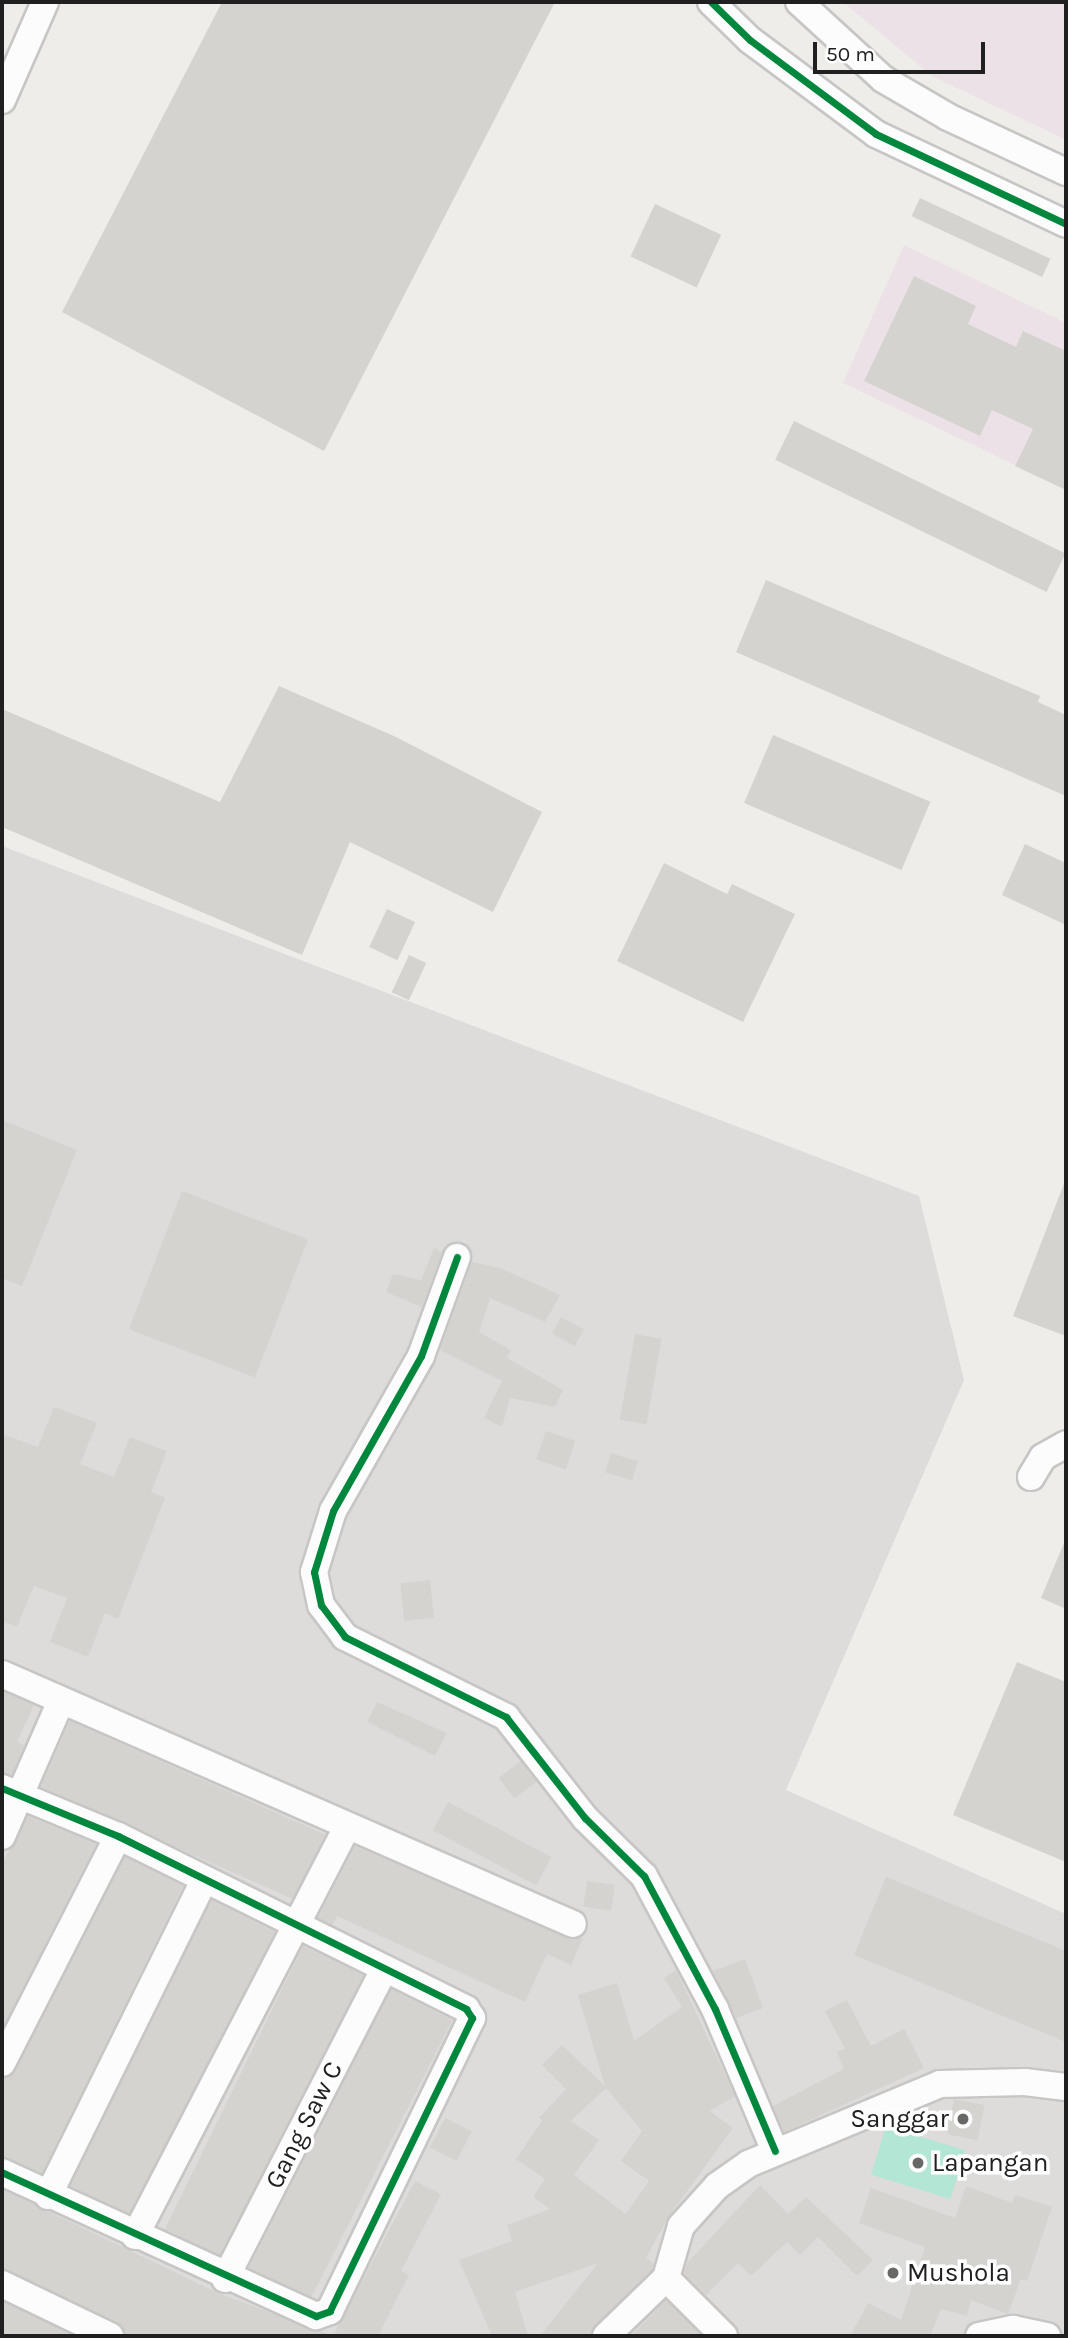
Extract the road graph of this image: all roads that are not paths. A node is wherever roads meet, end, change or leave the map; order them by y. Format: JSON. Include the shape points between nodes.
{"nodes":[{"id":1,"x":45,"y":2,"type":"edge"},
{"id":2,"x":711,"y":2,"type":"edge"},
{"id":3,"x":799,"y":2,"type":"edge"},
{"id":4,"x":2,"y":100,"type":"edge"},
{"id":5,"x":1066,"y":172,"type":"edge"},
{"id":6,"x":1066,"y":224,"type":"edge"},
{"id":7,"x":457,"y":1258,"type":"dead end"},
{"id":8,"x":1066,"y":1444,"type":"edge"},
{"id":9,"x":1031,"y":1477,"type":"dead end"},
{"id":10,"x":2,"y":1674,"type":"edge"},
{"id":11,"x":61,"y":1701,"type":"junction"},
{"id":12,"x":12,"y":1792,"type":"edge"},
{"id":13,"x":346,"y":1829,"type":"junction"},
{"id":14,"x":2,"y":1836,"type":"edge"},
{"id":15,"x":118,"y":1836,"type":"junction"},
{"id":16,"x":204,"y":1880,"type":"junction"},
{"id":17,"x":573,"y":1924,"type":"dead end"},
{"id":18,"x":296,"y":1927,"type":"junction"},
{"id":19,"x":383,"y":1971,"type":"junction"},
{"id":20,"x":2,"y":2063,"type":"edge"},
{"id":21,"x":1066,"y":2087,"type":"edge"},
{"id":22,"x":775,"y":2151,"type":"junction"},
{"id":23,"x":2,"y":2172,"type":"edge"},
{"id":24,"x":48,"y":2196,"type":"junction"},
{"id":25,"x":135,"y":2236,"type":"junction"},
{"id":26,"x":666,"y":2278,"type":"junction"},
{"id":27,"x":225,"y":2279,"type":"junction"},
{"id":28,"x":2,"y":2284,"type":"edge"},
{"id":29,"x":110,"y":2336,"type":"edge"},
{"id":30,"x":606,"y":2336,"type":"edge"},
{"id":31,"x":724,"y":2336,"type":"edge"},
{"id":32,"x":979,"y":2336,"type":"edge"},
{"id":33,"x":1047,"y":2336,"type":"edge"}],
"edges":[{"from":1,"to":4,"type":"street"},
{"from":2,"to":6,"type":"street","via":[[750,40],[876,134]]},
{"from":3,"to":5,"type":"street","via":[[883,79],[947,117]]},
{"from":7,"to":22,"type":"street","via":[[421,1356],[333,1511],[314,1572],[321,1605],[345,1637],[514,1724],[585,1818],[644,1876],[715,2009]]},
{"from":8,"to":9,"type":"street","via":[[1043,1457]]},
{"from":10,"to":11,"type":"street"},
{"from":11,"to":12,"type":"street"},
{"from":11,"to":13,"type":"street"},
{"from":12,"to":14,"type":"street"},
{"from":12,"to":15,"type":"street"},
{"from":13,"to":17,"type":"street"},
{"from":13,"to":18,"type":"street"},
{"from":15,"to":16,"type":"street"},
{"from":15,"to":20,"type":"street"},
{"from":16,"to":18,"type":"street"},
{"from":16,"to":24,"type":"street"},
{"from":18,"to":19,"type":"street"},
{"from":18,"to":25,"type":"street"},
{"from":19,"to":27,"type":"street","name":"Gang Saw C"},
{"from":19,"to":27,"type":"street","via":[[466,2009],[472,2018],[330,2311],[309,2315]]},
{"from":21,"to":22,"type":"street","via":[[1025,2082],[940,2084]]},
{"from":22,"to":26,"type":"street","via":[[717,2186],[681,2225]]},
{"from":23,"to":24,"type":"street"},
{"from":24,"to":25,"type":"street"},
{"from":25,"to":27,"type":"street"},
{"from":26,"to":30,"type":"street"},
{"from":26,"to":31,"type":"street"},
{"from":28,"to":29,"type":"street"},
{"from":32,"to":33,"type":"street","via":[[1013,2329]]}]}
